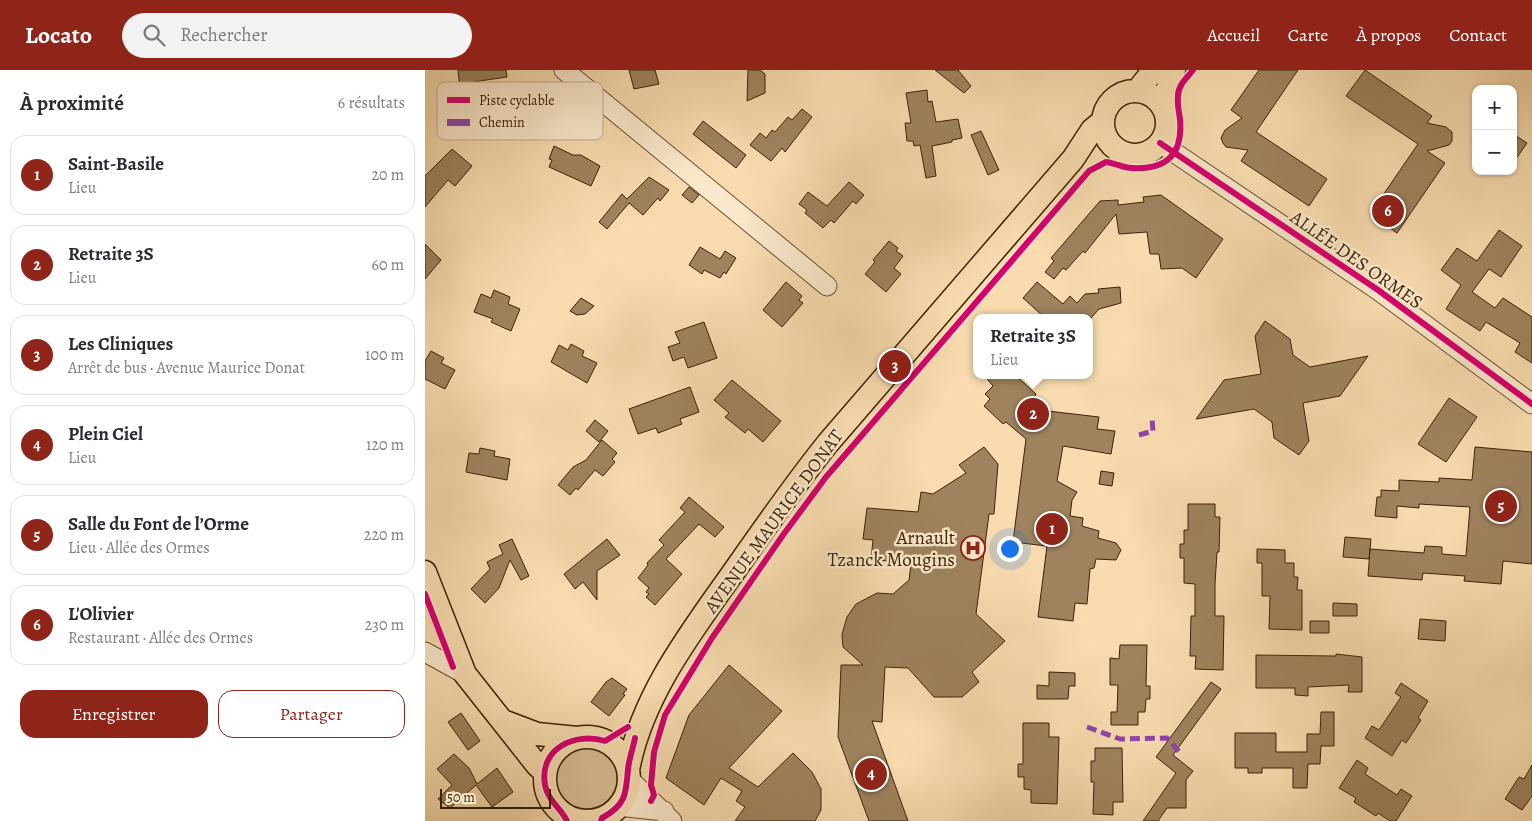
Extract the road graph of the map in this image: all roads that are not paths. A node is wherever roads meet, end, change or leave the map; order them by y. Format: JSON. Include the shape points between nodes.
{"nodes":[{"id":1,"x":564,"y":70,"type":"edge"},
{"id":2,"x":1154,"y":70,"type":"edge"},
{"id":3,"x":1174,"y":70,"type":"edge"},
{"id":4,"x":579,"y":82,"type":"edge"},
{"id":5,"x":1137,"y":91,"type":"junction"},
{"id":6,"x":603,"y":102,"type":"edge"},
{"id":7,"x":1162,"y":105,"type":"junction"},
{"id":8,"x":1103,"y":120,"type":"junction"},
{"id":9,"x":1161,"y":143,"type":"junction"},
{"id":10,"x":1122,"y":152,"type":"junction"},
{"id":11,"x":1073,"y":159,"type":"junction"},
{"id":12,"x":827,"y":286,"type":"dead end"},
{"id":13,"x":1532,"y":404,"type":"edge"},
{"id":14,"x":425,"y":572,"type":"edge"},
{"id":15,"x":425,"y":652,"type":"edge"},
{"id":16,"x":465,"y":674,"type":"junction"},
{"id":17,"x":645,"y":712,"type":"junction"},
{"id":18,"x":501,"y":721,"type":"junction"},
{"id":19,"x":577,"y":738,"type":"junction"},
{"id":20,"x":605,"y":741,"type":"junction"},
{"id":21,"x":545,"y":772,"type":"junction"},
{"id":22,"x":628,"y":774,"type":"junction"},
{"id":23,"x":607,"y":815,"type":"edge"},
{"id":24,"x":668,"y":816,"type":"edge"},
{"id":25,"x":566,"y":817,"type":"edge"}],
"edges":[{"from":1,"to":4,"type":"street"},
{"from":2,"to":5,"type":"main road"},
{"from":3,"to":7,"type":"main road"},
{"from":5,"to":7,"type":"main road","via":[[1155,98]]},
{"from":5,"to":8,"type":"main road","via":[[1122,94],[1110,102]]},
{"from":6,"to":12,"type":"street"},
{"from":7,"to":9,"type":"main road","via":[[1167,124]]},
{"from":8,"to":10,"type":"main road","via":[[1108,139]]},
{"from":8,"to":11,"type":"main road","name":"AVENUE MAURICE DONAT","via":[[1092,130]]},
{"from":9,"to":10,"type":"main road","via":[[1147,152]]},
{"from":9,"to":13,"type":"street","name":"ALLÉE DES ORMES","via":[[1378,290]]},
{"from":10,"to":11,"type":"main road","via":[[1093,151]]},
{"from":11,"to":17,"type":"main road","name":"AVENUE MAURICE DONAT","via":[[811,464],[681,650]]},
{"from":14,"to":16,"type":"main road"},
{"from":15,"to":16,"type":"street"},
{"from":16,"to":18,"type":"main road"},
{"from":17,"to":20,"type":"main road"},
{"from":17,"to":22,"type":"main road","via":[[635,738]]},
{"from":18,"to":19,"type":"main road","via":[[537,734]]},
{"from":18,"to":21,"type":"main road"},
{"from":19,"to":20,"type":"main road"},
{"from":19,"to":21,"type":"main road","via":[[556,750]]},
{"from":20,"to":22,"type":"main road","via":[[619,753]]},
{"from":21,"to":25,"type":"main road","via":[[549,796]]},
{"from":22,"to":23,"type":"main road","via":[[627,789]]},
{"from":22,"to":24,"type":"street"},
{"from":23,"to":24,"type":"street"},
{"from":23,"to":25,"type":"main road","via":[[589,820]]}]}
